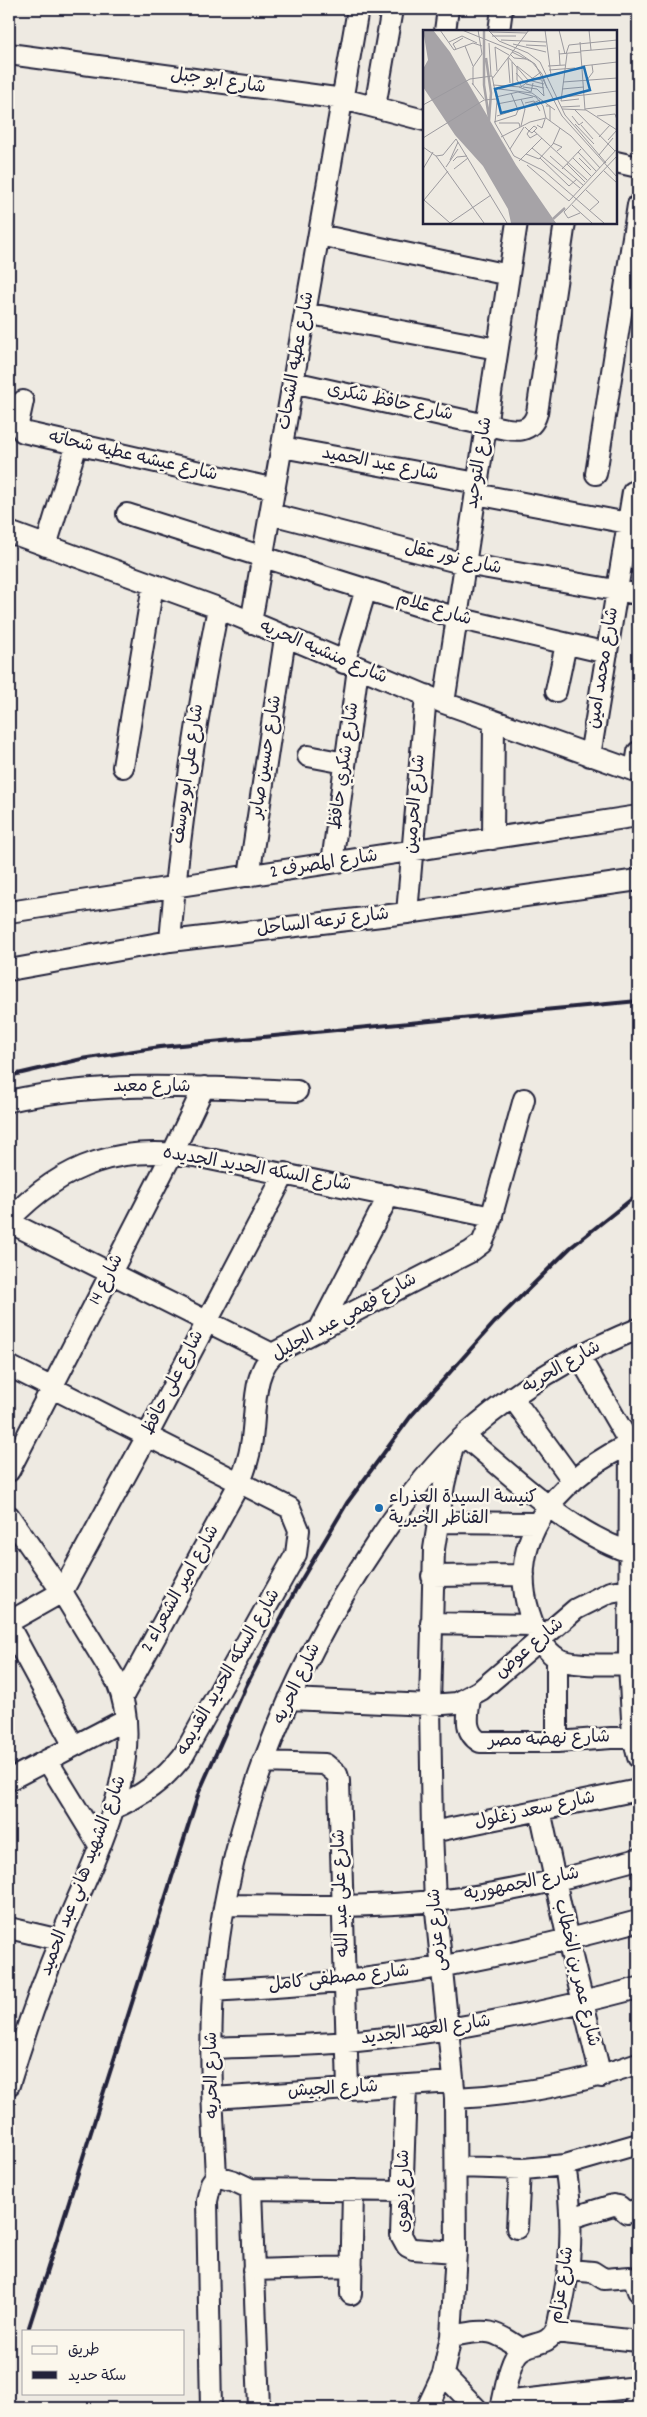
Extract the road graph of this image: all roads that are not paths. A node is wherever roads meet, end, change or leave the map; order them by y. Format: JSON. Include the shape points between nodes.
{"nodes":[{"id":1,"x":392,"y":9,"type":"edge"},
{"id":2,"x":448,"y":9,"type":"edge"},
{"id":3,"x":502,"y":9,"type":"edge"},
{"id":4,"x":355,"y":12,"type":"edge"},
{"id":5,"x":444,"y":30,"type":"edge"},
{"id":6,"x":499,"y":30,"type":"edge"},
{"id":7,"x":9,"y":54,"type":"edge"},
{"id":8,"x":343,"y":99,"type":"junction"},
{"id":9,"x":375,"y":107,"type":"junction"},
{"id":10,"x":423,"y":120,"type":"edge"},
{"id":11,"x":617,"y":162,"type":"edge"},
{"id":12,"x":638,"y":167,"type":"edge"},
{"id":13,"x":638,"y":205,"type":"edge"},
{"id":14,"x":517,"y":224,"type":"edge"},
{"id":15,"x":565,"y":224,"type":"edge"},
{"id":16,"x":319,"y":235,"type":"junction"},
{"id":17,"x":509,"y":275,"type":"junction"},
{"id":18,"x":305,"y":313,"type":"junction"},
{"id":19,"x":498,"y":348,"type":"junction"},
{"id":20,"x":294,"y":382,"type":"junction"},
{"id":21,"x":23,"y":401,"type":"dead end"},
{"id":22,"x":486,"y":425,"type":"junction"},
{"id":23,"x":77,"y":444,"type":"junction"},
{"id":24,"x":282,"y":447,"type":"junction"},
{"id":25,"x":596,"y":474,"type":"dead end"},
{"id":26,"x":476,"y":488,"type":"junction"},
{"id":27,"x":275,"y":489,"type":"junction"},
{"id":28,"x":633,"y":492,"type":"dead end"},
{"id":29,"x":127,"y":514,"type":"dead end"},
{"id":30,"x":271,"y":514,"type":"junction"},
{"id":31,"x":633,"y":524,"type":"edge"},
{"id":32,"x":9,"y":532,"type":"edge"},
{"id":33,"x":46,"y":546,"type":"junction"},
{"id":34,"x":264,"y":556,"type":"junction"},
{"id":35,"x":465,"y":564,"type":"junction"},
{"id":36,"x":153,"y":585,"type":"junction"},
{"id":37,"x":366,"y":589,"type":"junction"},
{"id":38,"x":617,"y":591,"type":"junction"},
{"id":39,"x":638,"y":594,"type":"edge"},
{"id":40,"x":218,"y":608,"type":"junction"},
{"id":41,"x":457,"y":618,"type":"junction"},
{"id":42,"x":252,"y":623,"type":"junction"},
{"id":43,"x":285,"y":638,"type":"junction"},
{"id":44,"x":566,"y":644,"type":"junction"},
{"id":45,"x":607,"y":653,"type":"junction"},
{"id":46,"x":351,"y":665,"type":"junction"},
{"id":47,"x":556,"y":691,"type":"dead end"},
{"id":48,"x":435,"y":699,"type":"junction"},
{"id":49,"x":494,"y":722,"type":"junction"},
{"id":50,"x":308,"y":756,"type":"dead end"},
{"id":51,"x":590,"y":756,"type":"junction"},
{"id":52,"x":345,"y":763,"type":"junction"},
{"id":53,"x":637,"y":765,"type":"edge"},
{"id":54,"x":123,"y":767,"type":"dead end"},
{"id":55,"x":638,"y":816,"type":"edge"},
{"id":56,"x":493,"y":839,"type":"junction"},
{"id":57,"x":413,"y":851,"type":"junction"},
{"id":58,"x":332,"y":863,"type":"junction"},
{"id":59,"x":249,"y":876,"type":"junction"},
{"id":60,"x":638,"y":880,"type":"edge"},
{"id":61,"x":175,"y":888,"type":"junction"},
{"id":62,"x":9,"y":912,"type":"edge"},
{"id":63,"x":407,"y":914,"type":"junction"},
{"id":64,"x":170,"y":942,"type":"junction"},
{"id":65,"x":9,"y":970,"type":"edge"},
{"id":66,"x":204,"y":1087,"type":"junction"},
{"id":67,"x":296,"y":1091,"type":"dead end"},
{"id":68,"x":524,"y":1099,"type":"dead end"},
{"id":69,"x":9,"y":1101,"type":"edge"},
{"id":70,"x":173,"y":1152,"type":"junction"},
{"id":71,"x":284,"y":1173,"type":"junction"},
{"id":72,"x":389,"y":1195,"type":"junction"},
{"id":73,"x":492,"y":1217,"type":"junction"},
{"id":74,"x":9,"y":1221,"type":"edge"},
{"id":75,"x":111,"y":1273,"type":"junction"},
{"id":76,"x":207,"y":1321,"type":"junction"},
{"id":77,"x":638,"y":1329,"type":"edge"},
{"id":78,"x":319,"y":1330,"type":"junction"},
{"id":79,"x":272,"y":1354,"type":"junction"},
{"id":80,"x":579,"y":1356,"type":"junction"},
{"id":81,"x":9,"y":1366,"type":"edge"},
{"id":82,"x":52,"y":1388,"type":"junction"},
{"id":83,"x":512,"y":1397,"type":"junction"},
{"id":84,"x":147,"y":1436,"type":"junction"},
{"id":85,"x":458,"y":1442,"type":"junction"},
{"id":86,"x":634,"y":1442,"type":"edge"},
{"id":87,"x":9,"y":1471,"type":"edge"},
{"id":88,"x":573,"y":1481,"type":"junction"},
{"id":89,"x":240,"y":1482,"type":"junction"},
{"id":90,"x":635,"y":1484,"type":"edge"},
{"id":91,"x":548,"y":1505,"type":"junction"},
{"id":92,"x":9,"y":1516,"type":"edge"},
{"id":93,"x":438,"y":1522,"type":"junction"},
{"id":94,"x":536,"y":1523,"type":"junction"},
{"id":95,"x":633,"y":1554,"type":"edge"},
{"id":96,"x":524,"y":1575,"type":"junction"},
{"id":97,"x":432,"y":1576,"type":"junction"},
{"id":98,"x":633,"y":1587,"type":"edge"},
{"id":99,"x":62,"y":1592,"type":"junction"},
{"id":100,"x":9,"y":1622,"type":"edge"},
{"id":101,"x":431,"y":1623,"type":"junction"},
{"id":102,"x":9,"y":1626,"type":"edge"},
{"id":103,"x":538,"y":1633,"type":"junction"},
{"id":104,"x":557,"y":1659,"type":"junction"},
{"id":105,"x":634,"y":1664,"type":"edge"},
{"id":106,"x":123,"y":1696,"type":"junction"},
{"id":107,"x":470,"y":1698,"type":"junction"},
{"id":108,"x":288,"y":1699,"type":"junction"},
{"id":109,"x":430,"y":1705,"type":"junction"},
{"id":110,"x":126,"y":1719,"type":"junction"},
{"id":111,"x":636,"y":1736,"type":"edge"},
{"id":112,"x":556,"y":1742,"type":"junction"},
{"id":113,"x":74,"y":1746,"type":"junction"},
{"id":114,"x":638,"y":1757,"type":"edge"},
{"id":115,"x":47,"y":1760,"type":"junction"},
{"id":116,"x":263,"y":1762,"type":"junction"},
{"id":117,"x":9,"y":1780,"type":"edge"},
{"id":118,"x":638,"y":1790,"type":"edge"},
{"id":119,"x":112,"y":1808,"type":"junction"},
{"id":120,"x":540,"y":1810,"type":"junction"},
{"id":121,"x":432,"y":1832,"type":"junction"},
{"id":122,"x":98,"y":1845,"type":"junction"},
{"id":123,"x":638,"y":1859,"type":"edge"},
{"id":124,"x":555,"y":1881,"type":"junction"},
{"id":125,"x":436,"y":1901,"type":"junction"},
{"id":126,"x":225,"y":1905,"type":"junction"},
{"id":127,"x":343,"y":1908,"type":"junction"},
{"id":128,"x":638,"y":1921,"type":"edge"},
{"id":129,"x":9,"y":1928,"type":"edge"},
{"id":130,"x":60,"y":1940,"type":"junction"},
{"id":131,"x":568,"y":1940,"type":"junction"},
{"id":132,"x":441,"y":1967,"type":"junction"},
{"id":133,"x":345,"y":1981,"type":"junction"},
{"id":134,"x":638,"y":1988,"type":"edge"},
{"id":135,"x":213,"y":1991,"type":"junction"},
{"id":136,"x":582,"y":2003,"type":"junction"},
{"id":137,"x":447,"y":2029,"type":"junction"},
{"id":138,"x":347,"y":2042,"type":"junction"},
{"id":139,"x":211,"y":2048,"type":"junction"},
{"id":140,"x":638,"y":2064,"type":"edge"},
{"id":141,"x":601,"y":2077,"type":"junction"},
{"id":142,"x":9,"y":2085,"type":"edge"},
{"id":143,"x":406,"y":2086,"type":"junction"},
{"id":144,"x":348,"y":2090,"type":"junction"},
{"id":145,"x":454,"y":2090,"type":"junction"},
{"id":146,"x":212,"y":2098,"type":"junction"},
{"id":147,"x":638,"y":2144,"type":"edge"},
{"id":148,"x":566,"y":2166,"type":"junction"},
{"id":149,"x":456,"y":2167,"type":"junction"},
{"id":150,"x":520,"y":2169,"type":"junction"},
{"id":151,"x":216,"y":2176,"type":"junction"},
{"id":152,"x":251,"y":2189,"type":"junction"},
{"id":153,"x":353,"y":2190,"type":"junction"},
{"id":154,"x":402,"y":2191,"type":"junction"},
{"id":155,"x":636,"y":2210,"type":"dead end"},
{"id":156,"x":572,"y":2218,"type":"junction"},
{"id":157,"x":517,"y":2228,"type":"dead end"},
{"id":158,"x":456,"y":2252,"type":"junction"},
{"id":159,"x":352,"y":2267,"type":"junction"},
{"id":160,"x":254,"y":2270,"type":"junction"},
{"id":161,"x":569,"y":2270,"type":"junction"},
{"id":162,"x":638,"y":2291,"type":"edge"},
{"id":163,"x":352,"y":2294,"type":"dead end"},
{"id":164,"x":555,"y":2332,"type":"junction"},
{"id":165,"x":451,"y":2336,"type":"junction"},
{"id":166,"x":638,"y":2341,"type":"edge"},
{"id":167,"x":520,"y":2349,"type":"junction"},
{"id":168,"x":443,"y":2374,"type":"junction"},
{"id":169,"x":638,"y":2387,"type":"edge"},
{"id":170,"x":502,"y":2405,"type":"edge"},
{"id":171,"x":211,"y":2408,"type":"edge"},
{"id":172,"x":259,"y":2408,"type":"edge"},
{"id":173,"x":427,"y":2408,"type":"edge"},
{"id":174,"x":476,"y":2408,"type":"edge"}],
"edges":[{"from":1,"to":9,"type":"street"},
{"from":2,"to":5,"type":"street"},
{"from":3,"to":6,"type":"street"},
{"from":4,"to":8,"type":"street","name":"شارع عطيه الشحات"},
{"from":7,"to":8,"type":"street","name":"شارع ابو جبل"},
{"from":8,"to":9,"type":"street","name":"شارع ابو جبل"},
{"from":8,"to":16,"type":"street","name":"شارع عطيه الشحات"},
{"from":9,"to":10,"type":"street","name":"شارع ابو جبل"},
{"from":11,"to":12,"type":"street"},
{"from":13,"to":25,"type":"street"},
{"from":14,"to":17,"type":"street","name":"شارع التوحيد"},
{"from":15,"to":22,"type":"street","name":"شارع حافظ شكرى","via":[[534,424],[528,429],[518,430]]},
{"from":16,"to":17,"type":"street"},
{"from":16,"to":18,"type":"street","name":"شارع عطيه الشحات"},
{"from":17,"to":19,"type":"street","name":"شارع التوحيد"},
{"from":18,"to":19,"type":"street"},
{"from":18,"to":20,"type":"street","name":"شارع عطيه الشحات"},
{"from":19,"to":22,"type":"street","name":"شارع التوحيد"},
{"from":20,"to":22,"type":"street","name":"شارع حافظ شكرى"},
{"from":20,"to":24,"type":"street","name":"شارع عطيه الشحات"},
{"from":21,"to":23,"type":"street","name":"شارع عيشه عطيه شحاته","via":[[18,424],[23,432]]},
{"from":22,"to":26,"type":"street","name":"شارع التوحيد"},
{"from":23,"to":27,"type":"street","name":"شارع عيشه عطيه شحاته"},
{"from":23,"to":33,"type":"street"},
{"from":24,"to":26,"type":"street","name":"شارع عبد الحميد"},
{"from":24,"to":27,"type":"street","name":"شارع عطيه الشحات"},
{"from":26,"to":31,"type":"street","name":"شارع عبد الحميد"},
{"from":26,"to":35,"type":"street","name":"شارع التوحيد"},
{"from":27,"to":30,"type":"street","name":"شارع عطيه الشحات"},
{"from":28,"to":31,"type":"street","name":"شارع محمد امين"},
{"from":29,"to":34,"type":"street","name":"شارع علام"},
{"from":30,"to":34,"type":"street","name":"شارع عطيه الشحات"},
{"from":30,"to":35,"type":"street","name":"شارع نور عقل"},
{"from":31,"to":38,"type":"street","name":"شارع محمد امين"},
{"from":32,"to":33,"type":"street","name":"شارع منشيه الحريه"},
{"from":33,"to":36,"type":"street","name":"شارع منشيه الحريه"},
{"from":34,"to":37,"type":"street","name":"شارع علام"},
{"from":34,"to":42,"type":"street","name":"شارع عطيه الشحات"},
{"from":35,"to":38,"type":"street","name":"شارع نور عقل"},
{"from":35,"to":41,"type":"street","name":"شارع التوحيد"},
{"from":36,"to":40,"type":"street","name":"شارع منشيه الحريه"},
{"from":36,"to":54,"type":"street"},
{"from":37,"to":41,"type":"street","name":"شارع علام"},
{"from":37,"to":46,"type":"street","name":"شارع شكري حافظ"},
{"from":38,"to":39,"type":"street","name":"شارع نور عقل"},
{"from":38,"to":45,"type":"street","name":"شارع محمد امين"},
{"from":40,"to":42,"type":"street","name":"شارع منشيه الحريه"},
{"from":40,"to":61,"type":"street","name":"شارع على ابو يوسف","via":[[186,785]]},
{"from":41,"to":44,"type":"street","name":"شارع علام"},
{"from":41,"to":48,"type":"street","name":"شارع التوحيد"},
{"from":42,"to":43,"type":"street","name":"شارع منشيه الحريه"},
{"from":43,"to":46,"type":"street","name":"شارع منشيه الحريه"},
{"from":43,"to":59,"type":"street","name":"شارع حسين صابر"},
{"from":44,"to":45,"type":"street","name":"شارع علام"},
{"from":44,"to":47,"type":"street"},
{"from":45,"to":51,"type":"street","name":"شارع محمد امين"},
{"from":46,"to":48,"type":"street","name":"شارع منشيه الحريه"},
{"from":46,"to":52,"type":"street","name":"شارع شكري حافظ"},
{"from":48,"to":49,"type":"street","name":"شارع منشيه الحريه"},
{"from":48,"to":57,"type":"street","name":"شارع الحرمين"},
{"from":49,"to":51,"type":"street","name":"شارع منشيه الحريه"},
{"from":49,"to":56,"type":"street"},
{"from":50,"to":52,"type":"street"},
{"from":51,"to":53,"type":"street","name":"شارع منشيه الحريه"},
{"from":52,"to":58,"type":"street","name":"شارع شكري حافظ"},
{"from":55,"to":56,"type":"street","name":"شارع المصرف 2"},
{"from":56,"to":57,"type":"street","name":"شارع المصرف 2"},
{"from":57,"to":58,"type":"street","name":"شارع المصرف 2"},
{"from":57,"to":63,"type":"street","name":"شارع الحرمين"},
{"from":58,"to":59,"type":"street","name":"شارع المصرف 2"},
{"from":59,"to":61,"type":"street","name":"شارع المصرف 2"},
{"from":60,"to":63,"type":"street","name":"شارع ترعه الساحل"},
{"from":61,"to":62,"type":"street","name":"شارع المصرف 2"},
{"from":61,"to":64,"type":"street","name":"شارع على ابو يوسف"},
{"from":63,"to":64,"type":"street","name":"شارع ترعه الساحل"},
{"from":64,"to":65,"type":"street","name":"شارع ترعه الساحل"},
{"from":66,"to":67,"type":"street","name":"شارع معبد"},
{"from":66,"to":69,"type":"street","name":"شارع معبد","via":[[104,1087],[59,1091]]},
{"from":66,"to":70,"type":"street","name":"شارع 14"},
{"from":68,"to":73,"type":"street","name":"شارع فهمي عبد الجليل"},
{"from":70,"to":71,"type":"street","name":"شارع السكه الحديد الجديده"},
{"from":70,"to":74,"type":"street","name":"شارع السكه الحديد الجديده","via":[[116,1155],[89,1164],[44,1187]]},
{"from":70,"to":75,"type":"street","name":"شارع 14"},
{"from":71,"to":72,"type":"street","name":"شارع السكه الحديد الجديده"},
{"from":71,"to":76,"type":"street","name":"شارع على حافظ"},
{"from":72,"to":73,"type":"street","name":"شارع السكه الحديد الجديده"},
{"from":72,"to":78,"type":"street"},
{"from":73,"to":78,"type":"street","name":"شارع فهمي عبد الجليل","via":[[486,1237],[476,1248]]},
{"from":74,"to":75,"type":"street"},
{"from":75,"to":76,"type":"street"},
{"from":75,"to":82,"type":"street","name":"شارع 14"},
{"from":76,"to":79,"type":"street"},
{"from":76,"to":84,"type":"street","name":"شارع على حافظ"},
{"from":77,"to":80,"type":"street","name":"شارع الحريه"},
{"from":78,"to":79,"type":"street","name":"شارع فهمي عبد الجليل"},
{"from":79,"to":89,"type":"street","name":"شارع فهمي عبد الجليل","via":[[262,1370],[251,1444]]},
{"from":80,"to":83,"type":"street","name":"شارع الحريه"},
{"from":80,"to":86,"type":"street"},
{"from":81,"to":82,"type":"street"},
{"from":82,"to":84,"type":"street"},
{"from":82,"to":87,"type":"street","name":"شارع 14"},
{"from":83,"to":85,"type":"street","name":"شارع الحريه"},
{"from":83,"to":88,"type":"street"},
{"from":84,"to":89,"type":"street"},
{"from":84,"to":99,"type":"street","name":"شارع على حافظ"},
{"from":85,"to":91,"type":"street"},
{"from":85,"to":93,"type":"street","name":"شارع عزمى"},
{"from":85,"to":108,"type":"street","name":"شارع الحريه","via":[[417,1488],[360,1567]]},
{"from":86,"to":88,"type":"street"},
{"from":86,"to":90,"type":"street"},
{"from":88,"to":91,"type":"street"},
{"from":89,"to":106,"type":"street","name":"شارع امير الشعراء 2"},
{"from":89,"to":119,"type":"street","name":"شارع السكه الحديد القديمه","via":[[290,1508],[299,1530],[296,1554],[183,1756],[152,1788]]},
{"from":90,"to":95,"type":"street"},
{"from":91,"to":94,"type":"street"},
{"from":91,"to":95,"type":"street","via":[[587,1534]]},
{"from":92,"to":99,"type":"street","name":"شارع الشهيد هاني عبد الحميد"},
{"from":93,"to":94,"type":"street"},
{"from":93,"to":97,"type":"street","name":"شارع عزمى"},
{"from":94,"to":96,"type":"street","via":[[527,1548]]},
{"from":95,"to":98,"type":"street"},
{"from":96,"to":97,"type":"street"},
{"from":96,"to":103,"type":"street","via":[[526,1601]]},
{"from":97,"to":101,"type":"street","name":"شارع عزمى"},
{"from":98,"to":103,"type":"street","name":"شارع عوض","via":[[610,1592]]},
{"from":98,"to":105,"type":"street"},
{"from":99,"to":100,"type":"street"},
{"from":99,"to":106,"type":"street","name":"شارع الشهيد هاني عبد الحميد"},
{"from":101,"to":103,"type":"street"},
{"from":101,"to":109,"type":"street","name":"شارع عزمى"},
{"from":102,"to":113,"type":"street"},
{"from":103,"to":104,"type":"street"},
{"from":103,"to":107,"type":"street","name":"شارع عوض"},
{"from":104,"to":105,"type":"street","via":[[568,1663]]},
{"from":104,"to":112,"type":"street"},
{"from":105,"to":111,"type":"street"},
{"from":106,"to":110,"type":"street","name":"شارع الشهيد هاني عبد الحميد"},
{"from":107,"to":109,"type":"street","name":"شارع عوض","via":[[457,1703]]},
{"from":107,"to":112,"type":"street","name":"شارع نهضه مصر","via":[[468,1726],[474,1739],[480,1742]]},
{"from":108,"to":109,"type":"street","name":"شارع عوض"},
{"from":108,"to":116,"type":"street","name":"شارع الحريه"},
{"from":109,"to":121,"type":"street","name":"شارع عزمى"},
{"from":110,"to":113,"type":"street"},
{"from":110,"to":119,"type":"street","name":"شارع الشهيد هاني عبد الحميد","via":[[125,1765]]},
{"from":111,"to":112,"type":"street","name":"شارع نهضه مصر"},
{"from":111,"to":114,"type":"street"},
{"from":113,"to":115,"type":"street"},
{"from":115,"to":117,"type":"street"},
{"from":115,"to":122,"type":"street"},
{"from":116,"to":126,"type":"street","name":"شارع الحريه"},
{"from":116,"to":127,"type":"street","name":"شارع على عبد الله","via":[[325,1764],[337,1774]]},
{"from":118,"to":120,"type":"street","name":"شارع سعد زغلول"},
{"from":119,"to":122,"type":"street","name":"شارع الشهيد هاني عبد الحميد"},
{"from":120,"to":121,"type":"street","name":"شارع سعد زغلول"},
{"from":120,"to":124,"type":"street","name":"شارع عمر بن الخطاب"},
{"from":121,"to":125,"type":"street","name":"شارع عزمى"},
{"from":122,"to":130,"type":"street","name":"شارع الشهيد هاني عبد الحميد"},
{"from":123,"to":124,"type":"street","name":"شارع الجمهوريه"},
{"from":124,"to":125,"type":"street","name":"شارع الجمهوريه"},
{"from":124,"to":131,"type":"street","name":"شارع عمر بن الخطاب"},
{"from":125,"to":127,"type":"street","name":"شارع الجمهوريه"},
{"from":125,"to":132,"type":"street","name":"شارع عزمى"},
{"from":126,"to":127,"type":"street","name":"شارع الجمهوريه"},
{"from":126,"to":135,"type":"street","name":"شارع الحريه"},
{"from":127,"to":133,"type":"street","name":"شارع على عبد الله"},
{"from":128,"to":131,"type":"street","name":"شارع مصطفى كامل"},
{"from":129,"to":130,"type":"street"},
{"from":130,"to":142,"type":"street","name":"شارع الشهيد هاني عبد الحميد"},
{"from":131,"to":132,"type":"street","name":"شارع مصطفى كامل"},
{"from":131,"to":136,"type":"street","name":"شارع عمر بن الخطاب"},
{"from":132,"to":133,"type":"street","name":"شارع مصطفى كامل"},
{"from":132,"to":137,"type":"street","name":"شارع عزمى"},
{"from":133,"to":135,"type":"street","name":"شارع مصطفى كامل"},
{"from":133,"to":138,"type":"street","name":"شارع على عبد الله"},
{"from":134,"to":136,"type":"street","name":"شارع العهد الجديد"},
{"from":135,"to":139,"type":"street","name":"شارع الحريه"},
{"from":136,"to":137,"type":"street","name":"شارع العهد الجديد"},
{"from":136,"to":141,"type":"street","name":"شارع عمر بن الخطاب"},
{"from":137,"to":138,"type":"street","name":"شارع العهد الجديد"},
{"from":137,"to":145,"type":"street","name":"شارع عزمى"},
{"from":138,"to":139,"type":"street","name":"شارع العهد الجديد"},
{"from":138,"to":144,"type":"street","name":"شارع على عبد الله"},
{"from":139,"to":146,"type":"street","name":"شارع الحريه"},
{"from":140,"to":141,"type":"street","name":"شارع الجيش"},
{"from":141,"to":145,"type":"street","name":"شارع الجيش","via":[[514,2094]]},
{"from":143,"to":144,"type":"street","name":"شارع الجيش"},
{"from":143,"to":145,"type":"street","name":"شارع الجيش"},
{"from":143,"to":154,"type":"street","name":"شارع زهوى"},
{"from":144,"to":146,"type":"street","name":"شارع الجيش"},
{"from":145,"to":149,"type":"street","name":"شارع عزمى"},
{"from":146,"to":151,"type":"street","name":"شارع الحريه"},
{"from":147,"to":148,"type":"street"},
{"from":148,"to":150,"type":"street"},
{"from":148,"to":156,"type":"street","name":"شارع عزام"},
{"from":149,"to":150,"type":"street"},
{"from":149,"to":158,"type":"street","name":"شارع عزمى"},
{"from":150,"to":157,"type":"street"},
{"from":151,"to":152,"type":"street"},
{"from":151,"to":171,"type":"street","name":"شارع الحريه","via":[[207,2201]]},
{"from":152,"to":153,"type":"street"},
{"from":152,"to":160,"type":"street"},
{"from":153,"to":154,"type":"street"},
{"from":153,"to":159,"type":"street"},
{"from":154,"to":158,"type":"street","name":"شارع زهوى","via":[[401,2235],[407,2246],[419,2250]]},
{"from":155,"to":156,"type":"street","via":[[627,2213],[613,2205]]},
{"from":156,"to":161,"type":"street","name":"شارع عزام"},
{"from":158,"to":165,"type":"street","name":"شارع عزمى"},
{"from":159,"to":160,"type":"street"},
{"from":159,"to":163,"type":"street"},
{"from":160,"to":172,"type":"street"},
{"from":161,"to":162,"type":"street","via":[[593,2272],[604,2279],[630,2277]]},
{"from":161,"to":164,"type":"street","name":"شارع عزام"},
{"from":164,"to":166,"type":"street"},
{"from":164,"to":167,"type":"street","name":"شارع عزام","via":[[545,2342]]},
{"from":165,"to":167,"type":"street","via":[[490,2331]]},
{"from":165,"to":168,"type":"street","name":"شارع عزمى"},
{"from":167,"to":170,"type":"street"},
{"from":168,"to":173,"type":"street","name":"شارع عزمى"},
{"from":168,"to":174,"type":"street"},
{"from":169,"to":170,"type":"street"}]}
